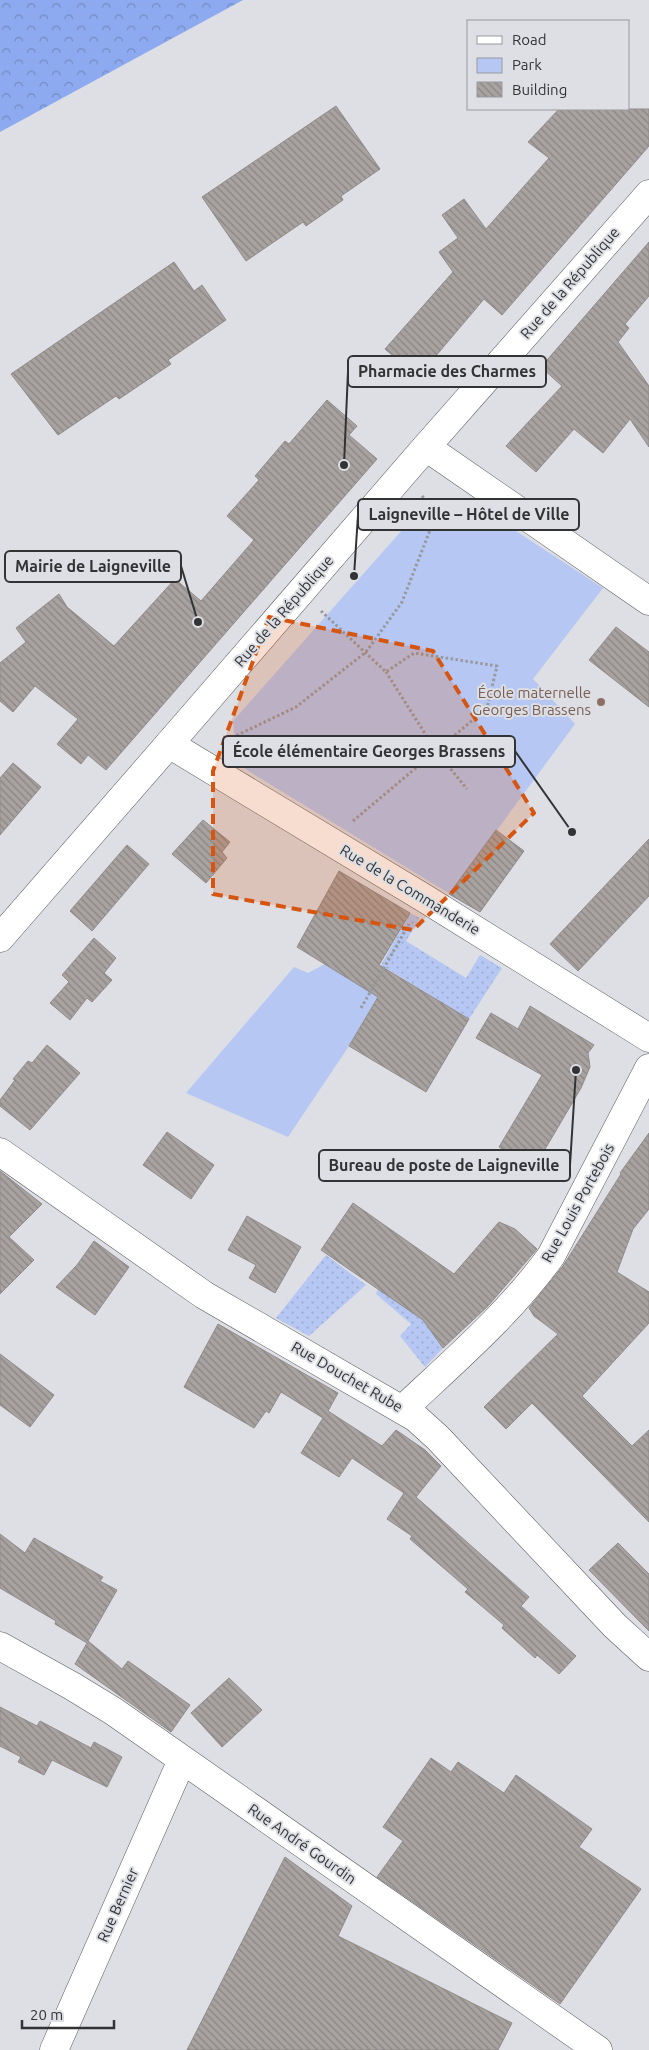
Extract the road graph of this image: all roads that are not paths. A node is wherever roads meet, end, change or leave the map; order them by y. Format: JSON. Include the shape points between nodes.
{"nodes":[{"id":1,"x":649,"y":194,"type":"edge"},
{"id":2,"x":426,"y":448,"type":"junction"},
{"id":3,"x":649,"y":601,"type":"edge"},
{"id":4,"x":180,"y":751,"type":"junction"},
{"id":5,"x":0,"y":938,"type":"edge"},
{"id":6,"x":649,"y":1038,"type":"edge"},
{"id":7,"x":649,"y":1068,"type":"edge"},
{"id":8,"x":0,"y":1152,"type":"edge"},
{"id":9,"x":403,"y":1409,"type":"junction"},
{"id":10,"x":0,"y":1646,"type":"edge"},
{"id":11,"x":649,"y":1657,"type":"edge"},
{"id":12,"x":182,"y":1760,"type":"junction"},
{"id":13,"x":54,"y":2050,"type":"edge"},
{"id":14,"x":598,"y":2050,"type":"edge"}],
"edges":[{"from":1,"to":2,"type":"street","name":"Rue de la République"},
{"from":2,"to":3,"type":"street"},
{"from":2,"to":4,"type":"street","name":"Rue de la République"},
{"from":4,"to":5,"type":"street","name":"Rue de la République"},
{"from":4,"to":6,"type":"street","name":"Rue de la Commanderie"},
{"from":7,"to":9,"type":"street","name":"Rue Louis Portebois","via":[[545,1264],[492,1326]]},
{"from":8,"to":9,"type":"street","name":"Rue Douchet Rube","via":[[204,1295]]},
{"from":9,"to":11,"type":"street","name":"Rue Douchet Rube","via":[[427,1426],[615,1626]]},
{"from":10,"to":12,"type":"street","name":"Rue André Gourdin","via":[[92,1697]]},
{"from":12,"to":13,"type":"street","name":"Rue Bernier"},
{"from":12,"to":14,"type":"street","name":"Rue André Gourdin"}]}
